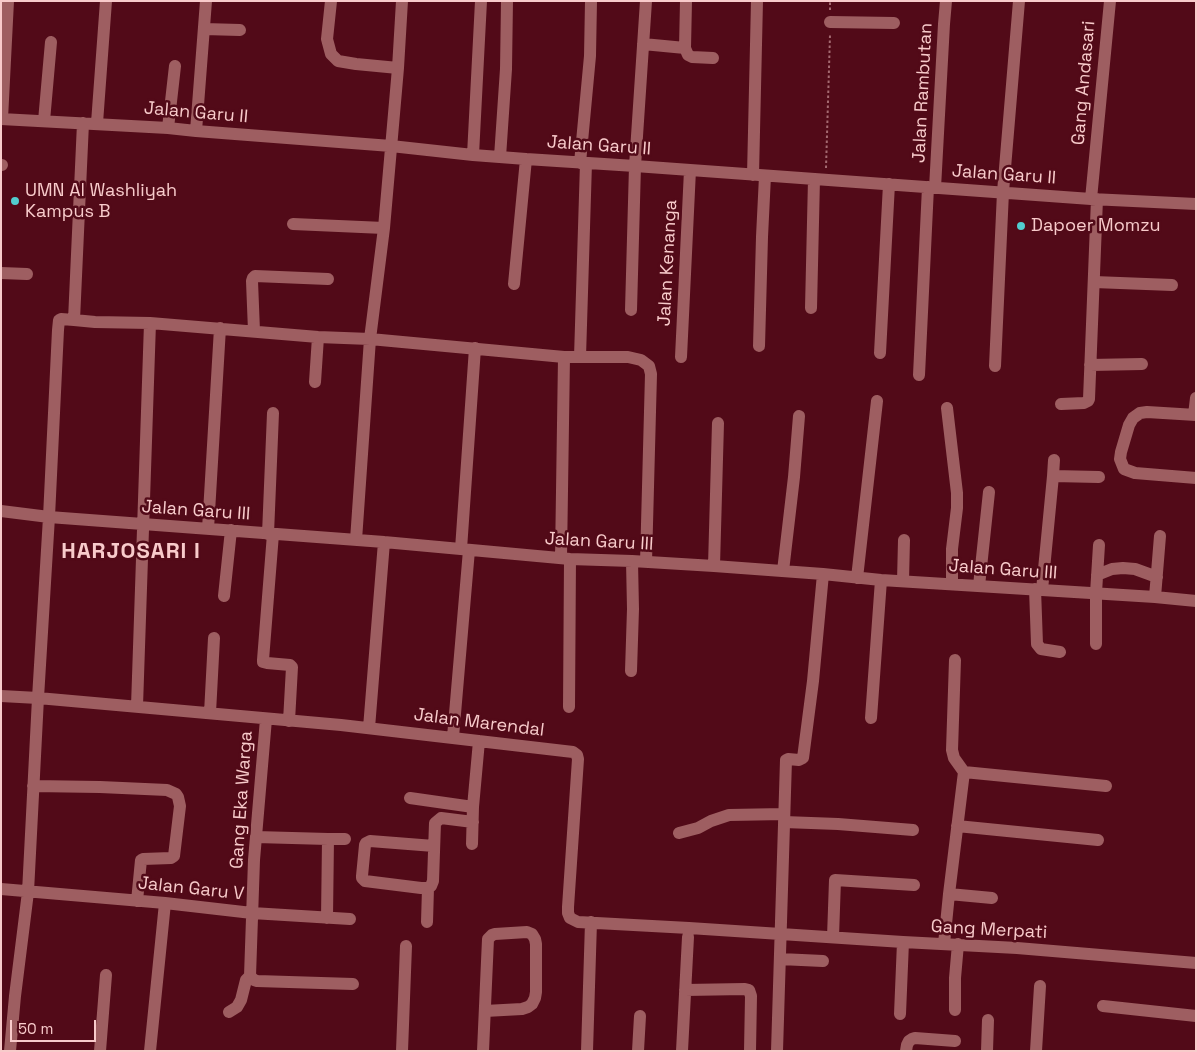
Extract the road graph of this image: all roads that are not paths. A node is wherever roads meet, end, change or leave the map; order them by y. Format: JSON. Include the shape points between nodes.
{"nodes":[{"id":1,"x":8,"y":1,"type":"edge"},
{"id":2,"x":106,"y":1,"type":"edge"},
{"id":3,"x":206,"y":1,"type":"edge"},
{"id":4,"x":331,"y":1,"type":"edge"},
{"id":5,"x":402,"y":1,"type":"edge"},
{"id":6,"x":481,"y":1,"type":"edge"},
{"id":7,"x":507,"y":1,"type":"edge"},
{"id":8,"x":591,"y":1,"type":"edge"},
{"id":9,"x":646,"y":1,"type":"edge"},
{"id":10,"x":686,"y":1,"type":"edge"},
{"id":11,"x":757,"y":1,"type":"edge"},
{"id":12,"x":946,"y":1,"type":"edge"},
{"id":13,"x":1019,"y":1,"type":"edge"},
{"id":14,"x":1110,"y":1,"type":"edge"},
{"id":15,"x":830,"y":22,"type":"road end"},
{"id":16,"x":894,"y":23,"type":"dead end"},
{"id":17,"x":204,"y":29,"type":"junction"},
{"id":18,"x":240,"y":30,"type":"dead end"},
{"id":19,"x":50,"y":42,"type":"dead end"},
{"id":20,"x":643,"y":44,"type":"junction"},
{"id":21,"x":685,"y":48,"type":"junction"},
{"id":22,"x":713,"y":58,"type":"dead end"},
{"id":23,"x":175,"y":66,"type":"dead end"},
{"id":24,"x":398,"y":68,"type":"junction"},
{"id":25,"x":1,"y":119,"type":"edge"},
{"id":26,"x":44,"y":121,"type":"junction"},
{"id":27,"x":83,"y":123,"type":"junction"},
{"id":28,"x":97,"y":124,"type":"junction"},
{"id":29,"x":168,"y":128,"type":"junction"},
{"id":30,"x":196,"y":131,"type":"junction"},
{"id":31,"x":391,"y":146,"type":"junction"},
{"id":32,"x":473,"y":155,"type":"junction"},
{"id":33,"x":500,"y":157,"type":"junction"},
{"id":34,"x":526,"y":159,"type":"junction"},
{"id":35,"x":583,"y":163,"type":"junction"},
{"id":36,"x":636,"y":166,"type":"junction"},
{"id":37,"x":690,"y":170,"type":"junction"},
{"id":38,"x":759,"y":175,"type":"junction"},
{"id":39,"x":820,"y":180,"type":"junction"},
{"id":40,"x":889,"y":184,"type":"junction"},
{"id":41,"x":931,"y":187,"type":"junction"},
{"id":42,"x":1003,"y":192,"type":"junction"},
{"id":43,"x":1094,"y":199,"type":"junction"},
{"id":44,"x":1196,"y":204,"type":"edge"},
{"id":45,"x":293,"y":224,"type":"dead end"},
{"id":46,"x":384,"y":228,"type":"junction"},
{"id":47,"x":1,"y":272,"type":"edge"},
{"id":48,"x":27,"y":274,"type":"dead end"},
{"id":49,"x":328,"y":279,"type":"dead end"},
{"id":50,"x":1094,"y":282,"type":"junction"},
{"id":51,"x":514,"y":284,"type":"dead end"},
{"id":52,"x":1172,"y":285,"type":"dead end"},
{"id":53,"x":811,"y":308,"type":"dead end"},
{"id":54,"x":631,"y":310,"type":"dead end"},
{"id":55,"x":74,"y":320,"type":"junction"},
{"id":56,"x":150,"y":323,"type":"junction"},
{"id":57,"x":220,"y":328,"type":"junction"},
{"id":58,"x":254,"y":331,"type":"junction"},
{"id":59,"x":318,"y":337,"type":"junction"},
{"id":60,"x":370,"y":338,"type":"junction"},
{"id":61,"x":759,"y":346,"type":"dead end"},
{"id":62,"x":475,"y":348,"type":"junction"},
{"id":63,"x":880,"y":352,"type":"dead end"},
{"id":64,"x":564,"y":357,"type":"junction"},
{"id":65,"x":580,"y":357,"type":"junction"},
{"id":66,"x":681,"y":358,"type":"dead end"},
{"id":67,"x":1142,"y":364,"type":"dead end"},
{"id":68,"x":1090,"y":365,"type":"junction"},
{"id":69,"x":995,"y":366,"type":"dead end"},
{"id":70,"x":919,"y":375,"type":"dead end"},
{"id":71,"x":315,"y":382,"type":"dead end"},
{"id":72,"x":1196,"y":398,"type":"edge"},
{"id":73,"x":876,"y":401,"type":"dead end"},
{"id":74,"x":1061,"y":404,"type":"dead end"},
{"id":75,"x":947,"y":408,"type":"dead end"},
{"id":76,"x":272,"y":413,"type":"dead end"},
{"id":77,"x":1195,"y":415,"type":"edge"},
{"id":78,"x":799,"y":416,"type":"dead end"},
{"id":79,"x":718,"y":423,"type":"dead end"},
{"id":80,"x":1054,"y":460,"type":"dead end"},
{"id":81,"x":1052,"y":476,"type":"junction"},
{"id":82,"x":1099,"y":477,"type":"dead end"},
{"id":83,"x":1196,"y":478,"type":"edge"},
{"id":84,"x":989,"y":492,"type":"dead end"},
{"id":85,"x":1,"y":511,"type":"edge"},
{"id":86,"x":49,"y":517,"type":"junction"},
{"id":87,"x":142,"y":524,"type":"junction"},
{"id":88,"x":208,"y":529,"type":"junction"},
{"id":89,"x":231,"y":530,"type":"junction"},
{"id":90,"x":270,"y":534,"type":"junction"},
{"id":91,"x":1160,"y":536,"type":"dead end"},
{"id":92,"x":356,"y":540,"type":"junction"},
{"id":93,"x":904,"y":540,"type":"dead end"},
{"id":94,"x":384,"y":542,"type":"junction"},
{"id":95,"x":1099,"y":546,"type":"dead end"},
{"id":96,"x":465,"y":550,"type":"junction"},
{"id":97,"x":565,"y":558,"type":"junction"},
{"id":98,"x":632,"y":561,"type":"junction"},
{"id":99,"x":646,"y":562,"type":"junction"},
{"id":100,"x":714,"y":566,"type":"junction"},
{"id":101,"x":784,"y":571,"type":"junction"},
{"id":102,"x":823,"y":574,"type":"junction"},
{"id":103,"x":1097,"y":575,"type":"junction"},
{"id":104,"x":1157,"y":576,"type":"junction"},
{"id":105,"x":857,"y":578,"type":"junction"},
{"id":106,"x":881,"y":580,"type":"junction"},
{"id":107,"x":903,"y":581,"type":"junction"},
{"id":108,"x":952,"y":584,"type":"junction"},
{"id":109,"x":980,"y":586,"type":"junction"},
{"id":110,"x":1039,"y":590,"type":"junction"},
{"id":111,"x":1096,"y":593,"type":"junction"},
{"id":112,"x":224,"y":596,"type":"dead end"},
{"id":113,"x":1155,"y":597,"type":"junction"},
{"id":114,"x":1196,"y":601,"type":"edge"},
{"id":115,"x":214,"y":638,"type":"dead end"},
{"id":116,"x":1096,"y":644,"type":"dead end"},
{"id":117,"x":1060,"y":652,"type":"dead end"},
{"id":118,"x":955,"y":660,"type":"dead end"},
{"id":119,"x":631,"y":671,"type":"dead end"},
{"id":120,"x":1,"y":696,"type":"edge"},
{"id":121,"x":38,"y":698,"type":"junction"},
{"id":122,"x":137,"y":706,"type":"junction"},
{"id":123,"x":569,"y":707,"type":"dead end"},
{"id":124,"x":210,"y":714,"type":"junction"},
{"id":125,"x":871,"y":718,"type":"dead end"},
{"id":126,"x":266,"y":719,"type":"junction"},
{"id":127,"x":289,"y":721,"type":"junction"},
{"id":128,"x":369,"y":728,"type":"junction"},
{"id":129,"x":453,"y":738,"type":"junction"},
{"id":130,"x":479,"y":741,"type":"junction"},
{"id":131,"x":964,"y":772,"type":"junction"},
{"id":132,"x":33,"y":786,"type":"junction"},
{"id":133,"x":1106,"y":786,"type":"dead end"},
{"id":134,"x":410,"y":798,"type":"dead end"},
{"id":135,"x":473,"y":807,"type":"junction"},
{"id":136,"x":784,"y":818,"type":"junction"},
{"id":137,"x":473,"y":822,"type":"junction"},
{"id":138,"x":957,"y":826,"type":"junction"},
{"id":139,"x":913,"y":830,"type":"dead end"},
{"id":140,"x":679,"y":833,"type":"dead end"},
{"id":141,"x":256,"y":837,"type":"junction"},
{"id":142,"x":328,"y":839,"type":"junction"},
{"id":143,"x":345,"y":839,"type":"dead end"},
{"id":144,"x":1098,"y":840,"type":"dead end"},
{"id":145,"x":472,"y":844,"type":"dead end"},
{"id":146,"x":434,"y":846,"type":"junction"},
{"id":147,"x":914,"y":885,"type":"dead end"},
{"id":148,"x":428,"y":888,"type":"junction"},
{"id":149,"x":1,"y":889,"type":"edge"},
{"id":150,"x":28,"y":892,"type":"junction"},
{"id":151,"x":949,"y":894,"type":"junction"},
{"id":152,"x":992,"y":898,"type":"dead end"},
{"id":153,"x":137,"y":901,"type":"junction"},
{"id":154,"x":165,"y":903,"type":"junction"},
{"id":155,"x":252,"y":913,"type":"junction"},
{"id":156,"x":326,"y":918,"type":"junction"},
{"id":157,"x":350,"y":918,"type":"dead end"},
{"id":158,"x":427,"y":922,"type":"dead end"},
{"id":159,"x":591,"y":922,"type":"junction"},
{"id":160,"x":781,"y":934,"type":"junction"},
{"id":161,"x":688,"y":937,"type":"dead end"},
{"id":162,"x":833,"y":937,"type":"junction"},
{"id":163,"x":903,"y":942,"type":"junction"},
{"id":164,"x":944,"y":944,"type":"junction"},
{"id":165,"x":958,"y":944,"type":"junction"},
{"id":166,"x":406,"y":946,"type":"dead end"},
{"id":167,"x":780,"y":959,"type":"junction"},
{"id":168,"x":823,"y":961,"type":"dead end"},
{"id":169,"x":1196,"y":963,"type":"edge"},
{"id":170,"x":106,"y":975,"type":"dead end"},
{"id":171,"x":250,"y":976,"type":"junction"},
{"id":172,"x":352,"y":984,"type":"dead end"},
{"id":173,"x":1040,"y":986,"type":"dead end"},
{"id":174,"x":685,"y":990,"type":"junction"},
{"id":175,"x":1103,"y":1006,"type":"dead end"},
{"id":176,"x":955,"y":1010,"type":"dead end"},
{"id":177,"x":485,"y":1011,"type":"junction"},
{"id":178,"x":229,"y":1012,"type":"dead end"},
{"id":179,"x":900,"y":1014,"type":"dead end"},
{"id":180,"x":640,"y":1016,"type":"dead end"},
{"id":181,"x":1196,"y":1016,"type":"edge"},
{"id":182,"x":988,"y":1020,"type":"dead end"},
{"id":183,"x":955,"y":1041,"type":"dead end"},
{"id":184,"x":10,"y":1051,"type":"edge"},
{"id":185,"x":100,"y":1051,"type":"edge"},
{"id":186,"x":150,"y":1051,"type":"edge"},
{"id":187,"x":402,"y":1051,"type":"edge"},
{"id":188,"x":483,"y":1051,"type":"edge"},
{"id":189,"x":587,"y":1051,"type":"edge"},
{"id":190,"x":638,"y":1051,"type":"edge"},
{"id":191,"x":682,"y":1051,"type":"edge"},
{"id":192,"x":750,"y":1051,"type":"edge"},
{"id":193,"x":777,"y":1051,"type":"edge"},
{"id":194,"x":906,"y":1051,"type":"edge"},
{"id":195,"x":987,"y":1051,"type":"edge"},
{"id":196,"x":1036,"y":1051,"type":"edge"}],
"edges":[{"from":1,"to":25,"type":"street"},
{"from":2,"to":28,"type":"street"},
{"from":3,"to":17,"type":"street"},
{"from":4,"to":24,"type":"street","via":[[327,39],[331,54],[338,61]]},
{"from":5,"to":24,"type":"street"},
{"from":6,"to":32,"type":"street"},
{"from":7,"to":33,"type":"street"},
{"from":8,"to":35,"type":"street"},
{"from":9,"to":20,"type":"street"},
{"from":10,"to":21,"type":"street"},
{"from":11,"to":38,"type":"street"},
{"from":12,"to":41,"type":"street","name":"Jalan Rambutan"},
{"from":13,"to":42,"type":"street"},
{"from":14,"to":43,"type":"street","name":"Gang Andasari"},
{"from":15,"to":16,"type":"street"},
{"from":17,"to":18,"type":"street"},
{"from":17,"to":30,"type":"street"},
{"from":19,"to":26,"type":"street"},
{"from":20,"to":21,"type":"street"},
{"from":20,"to":36,"type":"street"},
{"from":21,"to":22,"type":"street","via":[[692,57]]},
{"from":23,"to":29,"type":"street"},
{"from":24,"to":31,"type":"street"},
{"from":25,"to":26,"type":"street","name":"Jalan Garu II"},
{"from":26,"to":27,"type":"street","name":"Jalan Garu II"},
{"from":27,"to":28,"type":"street","name":"Jalan Garu II"},
{"from":27,"to":55,"type":"street"},
{"from":28,"to":29,"type":"street","name":"Jalan Garu II"},
{"from":29,"to":30,"type":"street","name":"Jalan Garu II"},
{"from":30,"to":31,"type":"street","name":"Jalan Garu II"},
{"from":31,"to":32,"type":"street","name":"Jalan Garu II"},
{"from":31,"to":46,"type":"street"},
{"from":32,"to":33,"type":"street","name":"Jalan Garu II"},
{"from":33,"to":34,"type":"street","name":"Jalan Garu II"},
{"from":34,"to":35,"type":"street","name":"Jalan Garu II"},
{"from":34,"to":51,"type":"street"},
{"from":35,"to":36,"type":"street","name":"Jalan Garu II"},
{"from":35,"to":65,"type":"street"},
{"from":36,"to":37,"type":"street","name":"Jalan Garu II"},
{"from":36,"to":54,"type":"street"},
{"from":37,"to":38,"type":"street","name":"Jalan Garu II"},
{"from":37,"to":66,"type":"street","name":"Jalan Kenanga"},
{"from":38,"to":39,"type":"street","name":"Jalan Garu II"},
{"from":38,"to":61,"type":"street","via":[[762,237]]},
{"from":39,"to":40,"type":"street","name":"Jalan Garu II"},
{"from":39,"to":53,"type":"street"},
{"from":40,"to":41,"type":"street","name":"Jalan Garu II"},
{"from":40,"to":63,"type":"street"},
{"from":41,"to":42,"type":"street","name":"Jalan Garu II"},
{"from":41,"to":70,"type":"street","name":"Jalan Rambutan"},
{"from":42,"to":43,"type":"street","name":"Jalan Garu II"},
{"from":42,"to":69,"type":"street"},
{"from":43,"to":44,"type":"street","name":"Jalan Garu II"},
{"from":43,"to":50,"type":"street","name":"Gang Andasari"},
{"from":45,"to":46,"type":"street"},
{"from":46,"to":60,"type":"street"},
{"from":47,"to":48,"type":"street"},
{"from":49,"to":58,"type":"street","via":[[252,278]]},
{"from":50,"to":52,"type":"street"},
{"from":50,"to":68,"type":"street","name":"Gang Andasari"},
{"from":55,"to":56,"type":"street"},
{"from":55,"to":86,"type":"street","via":[[61,319],[58,323]]},
{"from":56,"to":57,"type":"street"},
{"from":56,"to":87,"type":"street"},
{"from":57,"to":58,"type":"street"},
{"from":57,"to":88,"type":"street"},
{"from":58,"to":59,"type":"street"},
{"from":59,"to":60,"type":"street"},
{"from":59,"to":71,"type":"street"},
{"from":60,"to":62,"type":"street"},
{"from":60,"to":92,"type":"street"},
{"from":62,"to":64,"type":"street"},
{"from":62,"to":96,"type":"street"},
{"from":64,"to":65,"type":"street"},
{"from":64,"to":97,"type":"street"},
{"from":65,"to":99,"type":"street","via":[[628,357],[641,360],[650,369]]},
{"from":67,"to":68,"type":"street"},
{"from":68,"to":74,"type":"street","name":"Gang Andasari","via":[[1088,401]]},
{"from":72,"to":77,"type":"street"},
{"from":73,"to":105,"type":"street"},
{"from":75,"to":108,"type":"street","via":[[957,508]]},
{"from":76,"to":90,"type":"street"},
{"from":77,"to":83,"type":"street","via":[[1140,413],[1129,425],[1120,459],[1124,468],[1135,473]]},
{"from":78,"to":101,"type":"street"},
{"from":79,"to":100,"type":"street"},
{"from":80,"to":81,"type":"street"},
{"from":81,"to":82,"type":"street"},
{"from":81,"to":110,"type":"street"},
{"from":84,"to":109,"type":"street"},
{"from":85,"to":86,"type":"street","name":"Jalan Garu III"},
{"from":86,"to":87,"type":"street","name":"Jalan Garu III"},
{"from":86,"to":121,"type":"street"},
{"from":87,"to":88,"type":"street","name":"Jalan Garu III"},
{"from":87,"to":122,"type":"street"},
{"from":88,"to":89,"type":"street","name":"Jalan Garu III"},
{"from":89,"to":90,"type":"street","name":"Jalan Garu III"},
{"from":89,"to":112,"type":"street"},
{"from":90,"to":92,"type":"street","name":"Jalan Garu III"},
{"from":90,"to":127,"type":"street","via":[[263,662],[292,667]]},
{"from":91,"to":104,"type":"street"},
{"from":92,"to":94,"type":"street","name":"Jalan Garu III"},
{"from":93,"to":107,"type":"street"},
{"from":94,"to":96,"type":"street","name":"Jalan Garu III"},
{"from":94,"to":128,"type":"street"},
{"from":95,"to":103,"type":"street"},
{"from":96,"to":97,"type":"street","name":"Jalan Garu III"},
{"from":96,"to":129,"type":"street"},
{"from":97,"to":98,"type":"street","name":"Jalan Garu III"},
{"from":97,"to":123,"type":"street"},
{"from":98,"to":99,"type":"street","name":"Jalan Garu III"},
{"from":98,"to":119,"type":"street"},
{"from":99,"to":100,"type":"street","name":"Jalan Garu III"},
{"from":100,"to":101,"type":"street","name":"Jalan Garu III"},
{"from":101,"to":102,"type":"street","name":"Jalan Garu III"},
{"from":102,"to":105,"type":"street","name":"Jalan Garu III"},
{"from":102,"to":136,"type":"street","via":[[803,758],[786,760]]},
{"from":103,"to":104,"type":"street","via":[[1123,568]]},
{"from":103,"to":111,"type":"street"},
{"from":104,"to":113,"type":"street"},
{"from":105,"to":106,"type":"street","name":"Jalan Garu III"},
{"from":106,"to":107,"type":"street","name":"Jalan Garu III"},
{"from":106,"to":125,"type":"street"},
{"from":107,"to":108,"type":"street","name":"Jalan Garu III"},
{"from":108,"to":109,"type":"street","name":"Jalan Garu III"},
{"from":109,"to":110,"type":"street","name":"Jalan Garu III"},
{"from":110,"to":111,"type":"street","name":"Jalan Garu III"},
{"from":110,"to":117,"type":"street","via":[[1037,644],[1041,649]]},
{"from":111,"to":113,"type":"street","name":"Jalan Garu III"},
{"from":111,"to":116,"type":"street"},
{"from":113,"to":114,"type":"street","name":"Jalan Garu III"},
{"from":115,"to":124,"type":"street"},
{"from":118,"to":131,"type":"street","via":[[952,750]]},
{"from":120,"to":121,"type":"street","name":"Jalan Marendal"},
{"from":121,"to":122,"type":"street","name":"Jalan Marendal"},
{"from":121,"to":132,"type":"street"},
{"from":122,"to":124,"type":"street","name":"Jalan Marendal"},
{"from":124,"to":126,"type":"street","name":"Jalan Marendal"},
{"from":126,"to":127,"type":"street","name":"Jalan Marendal"},
{"from":126,"to":141,"type":"street","name":"Gang Eka Warga"},
{"from":127,"to":128,"type":"street","name":"Jalan Marendal"},
{"from":128,"to":129,"type":"street","name":"Jalan Marendal"},
{"from":129,"to":130,"type":"street","name":"Jalan Marendal"},
{"from":130,"to":135,"type":"street"},
{"from":130,"to":159,"type":"street","name":"Jalan Marendal","via":[[577,755],[568,913],[578,922]]},
{"from":131,"to":133,"type":"street"},
{"from":131,"to":138,"type":"street"},
{"from":132,"to":150,"type":"street"},
{"from":132,"to":153,"type":"street","via":[[100,786],[167,790],[176,794],[180,806],[174,856],[141,860]]},
{"from":134,"to":135,"type":"street"},
{"from":135,"to":137,"type":"street"},
{"from":136,"to":139,"type":"street"},
{"from":136,"to":140,"type":"street","via":[[729,815]]},
{"from":136,"to":160,"type":"street"},
{"from":137,"to":145,"type":"street"},
{"from":137,"to":146,"type":"street","via":[[438,819],[434,827]]},
{"from":138,"to":144,"type":"street"},
{"from":138,"to":151,"type":"street"},
{"from":141,"to":142,"type":"street"},
{"from":141,"to":155,"type":"street","name":"Gang Eka Warga"},
{"from":142,"to":143,"type":"street"},
{"from":142,"to":156,"type":"street"},
{"from":146,"to":148,"type":"street","via":[[433,882]]},
{"from":146,"to":148,"type":"street","via":[[370,841],[365,845],[362,878],[365,881]]},
{"from":147,"to":162,"type":"street","via":[[835,880]]},
{"from":148,"to":158,"type":"street"},
{"from":149,"to":150,"type":"street","name":"Jalan Garu V"},
{"from":150,"to":153,"type":"street","name":"Jalan Garu V"},
{"from":150,"to":184,"type":"street"},
{"from":151,"to":152,"type":"street"},
{"from":151,"to":164,"type":"street"},
{"from":153,"to":154,"type":"street","name":"Jalan Garu V"},
{"from":154,"to":155,"type":"street","name":"Jalan Garu V"},
{"from":154,"to":186,"type":"street"},
{"from":155,"to":156,"type":"street","name":"Jalan Garu V"},
{"from":155,"to":171,"type":"street","name":"Gang Eka Warga"},
{"from":156,"to":157,"type":"street","name":"Jalan Garu V"},
{"from":159,"to":160,"type":"street","name":"Jalan Marendal"},
{"from":159,"to":189,"type":"street"},
{"from":160,"to":162,"type":"street","name":"Gang Merpati"},
{"from":160,"to":167,"type":"street"},
{"from":161,"to":174,"type":"street"},
{"from":162,"to":163,"type":"street","name":"Gang Merpati"},
{"from":163,"to":164,"type":"street","name":"Gang Merpati"},
{"from":163,"to":179,"type":"street"},
{"from":164,"to":165,"type":"street","name":"Gang Merpati"},
{"from":165,"to":169,"type":"street","name":"Gang Merpati"},
{"from":165,"to":176,"type":"street"},
{"from":166,"to":187,"type":"street"},
{"from":167,"to":168,"type":"street"},
{"from":167,"to":193,"type":"street"},
{"from":170,"to":185,"type":"street"},
{"from":171,"to":172,"type":"street","via":[[257,981]]},
{"from":171,"to":178,"type":"street","name":"Gang Eka Warga","via":[[238,1006]]},
{"from":173,"to":196,"type":"street"},
{"from":174,"to":191,"type":"street"},
{"from":174,"to":192,"type":"street","via":[[749,990],[752,996]]},
{"from":175,"to":181,"type":"street"},
{"from":177,"to":177,"type":"street","via":[[522,1009],[532,1004],[536,992],[536,944],[532,934],[495,934],[488,939]]},
{"from":177,"to":188,"type":"street"},
{"from":180,"to":190,"type":"street"},
{"from":182,"to":195,"type":"street"},
{"from":183,"to":194,"type":"street","via":[[916,1038],[909,1041]]}]}
